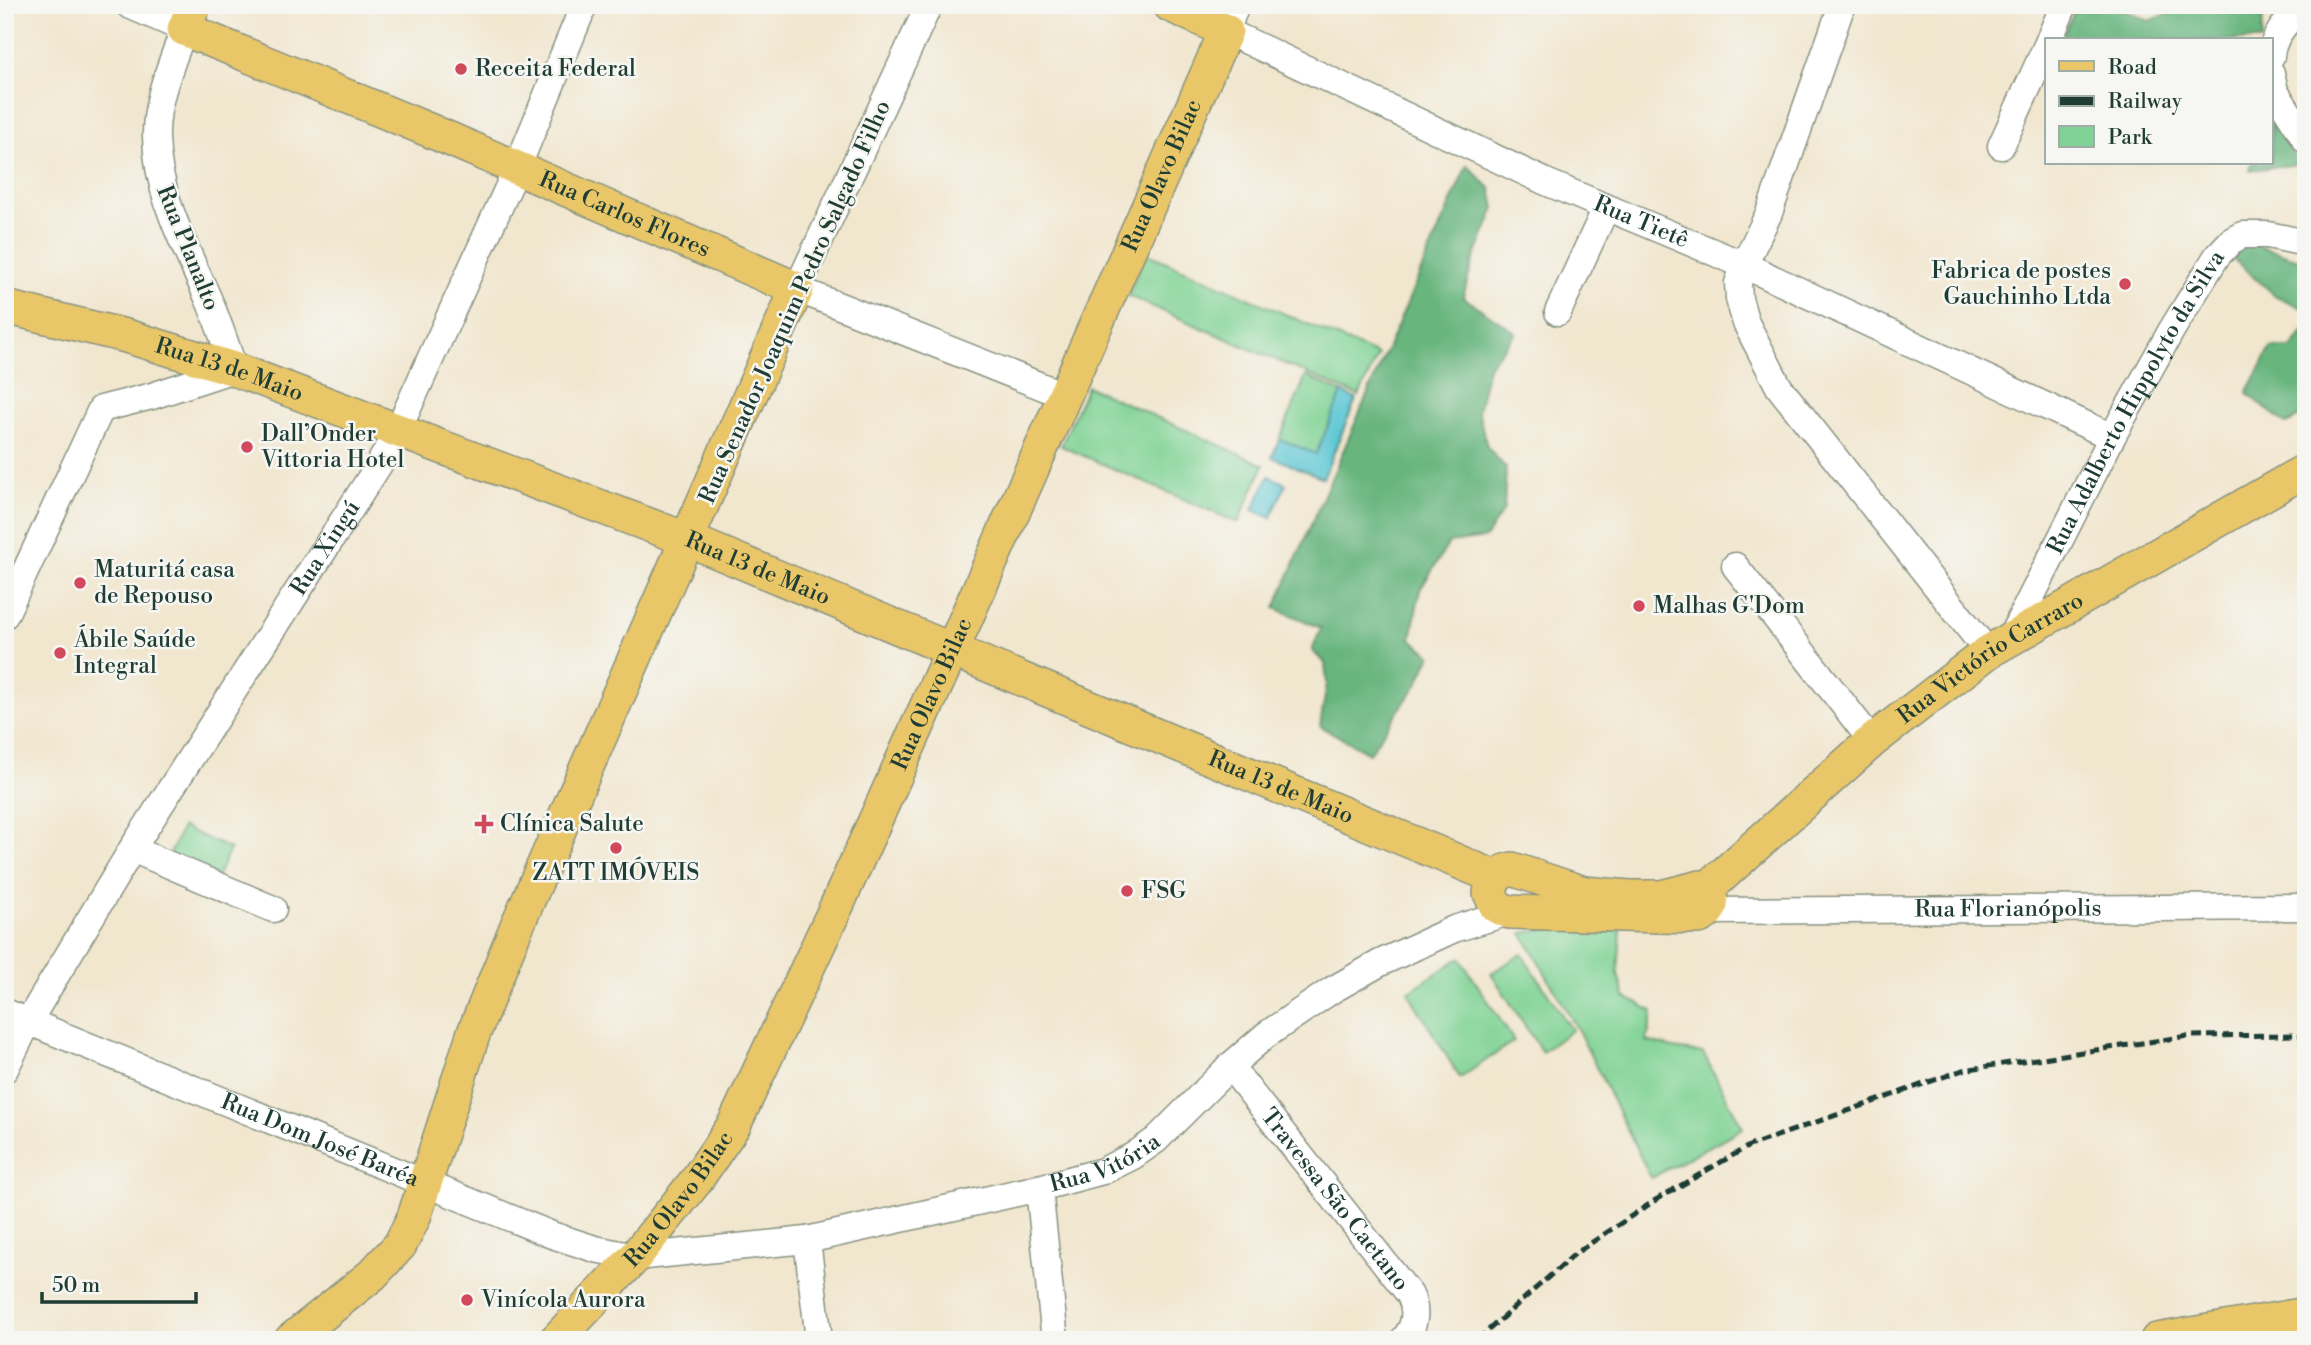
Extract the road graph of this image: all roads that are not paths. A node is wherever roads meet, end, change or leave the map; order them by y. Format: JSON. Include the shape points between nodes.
{"nodes":[{"id":1,"x":129,"y":5,"type":"edge"},
{"id":2,"x":584,"y":5,"type":"edge"},
{"id":3,"x":929,"y":5,"type":"edge"},
{"id":4,"x":1170,"y":5,"type":"edge"},
{"id":5,"x":1842,"y":5,"type":"edge"},
{"id":6,"x":2064,"y":5,"type":"edge"},
{"id":7,"x":2303,"y":5,"type":"edge"},
{"id":8,"x":189,"y":17,"type":"edge"},
{"id":9,"x":1231,"y":18,"type":"edge"},
{"id":10,"x":2050,"y":38,"type":"edge"},
{"id":11,"x":2272,"y":47,"type":"edge"},
{"id":12,"x":2045,"y":50,"type":"edge"},
{"id":13,"x":2272,"y":78,"type":"edge"},
{"id":14,"x":2306,"y":140,"type":"edge"},
{"id":15,"x":2001,"y":146,"type":"dead end"},
{"id":16,"x":517,"y":168,"type":"junction"},
{"id":17,"x":1606,"y":208,"type":"junction"},
{"id":18,"x":2306,"y":243,"type":"edge"},
{"id":19,"x":1744,"y":265,"type":"junction"},
{"id":20,"x":797,"y":289,"type":"junction"},
{"id":21,"x":5,"y":307,"type":"edge"},
{"id":22,"x":1558,"y":312,"type":"dead end"},
{"id":23,"x":234,"y":369,"type":"junction"},
{"id":24,"x":1066,"y":396,"type":"junction"},
{"id":25,"x":398,"y":430,"type":"junction"},
{"id":26,"x":2112,"y":437,"type":"junction"},
{"id":27,"x":2306,"y":471,"type":"edge"},
{"id":28,"x":689,"y":540,"type":"junction"},
{"id":29,"x":1735,"y":566,"type":"dead end"},
{"id":30,"x":5,"y":615,"type":"edge"},
{"id":31,"x":1999,"y":645,"type":"junction"},
{"id":32,"x":952,"y":650,"type":"junction"},
{"id":33,"x":1872,"y":741,"type":"junction"},
{"id":34,"x":132,"y":849,"type":"junction"},
{"id":35,"x":1510,"y":875,"type":"junction"},
{"id":36,"x":1698,"y":902,"type":"junction"},
{"id":37,"x":2306,"y":907,"type":"edge"},
{"id":38,"x":273,"y":909,"type":"dead end"},
{"id":39,"x":1512,"y":912,"type":"junction"},
{"id":40,"x":16,"y":1017,"type":"edge"},
{"id":41,"x":1230,"y":1066,"type":"junction"},
{"id":42,"x":5,"y":1069,"type":"edge"},
{"id":43,"x":425,"y":1182,"type":"junction"},
{"id":44,"x":1039,"y":1188,"type":"junction"},
{"id":45,"x":807,"y":1240,"type":"junction"},
{"id":46,"x":635,"y":1257,"type":"junction"},
{"id":47,"x":2306,"y":1314,"type":"edge"},
{"id":48,"x":2245,"y":1333,"type":"edge"},
{"id":49,"x":291,"y":1340,"type":"edge"},
{"id":50,"x":556,"y":1340,"type":"edge"},
{"id":51,"x":819,"y":1340,"type":"edge"},
{"id":52,"x":1055,"y":1340,"type":"edge"},
{"id":53,"x":1403,"y":1340,"type":"edge"},
{"id":54,"x":2157,"y":1340,"type":"edge"}],
"edges":[{"from":1,"to":8,"type":"street"},
{"from":2,"to":16,"type":"street","name":"Rua Xingú"},
{"from":3,"to":20,"type":"street","name":"Rua Senador Joaquim Pedro Salgado Filho"},
{"from":4,"to":9,"type":"main road","name":"Rua Tietê"},
{"from":5,"to":19,"type":"street","via":[[1769,214]]},
{"from":6,"to":10,"type":"street"},
{"from":7,"to":11,"type":"street","via":[[2282,26]]},
{"from":8,"to":16,"type":"main road","name":"Rua Carlos Flores"},
{"from":8,"to":23,"type":"street","name":"Rua Planalto","via":[[163,89],[156,135],[160,180]]},
{"from":9,"to":17,"type":"street","name":"Rua Tietê"},
{"from":9,"to":24,"type":"main road","name":"Rua Olavo Bilac"},
{"from":12,"to":15,"type":"street"},
{"from":13,"to":14,"type":"street","via":[[2275,91]]},
{"from":16,"to":20,"type":"main road","name":"Rua Carlos Flores"},
{"from":16,"to":25,"type":"street","name":"Rua Xingú"},
{"from":17,"to":19,"type":"street","name":"Rua Tietê"},
{"from":17,"to":22,"type":"street"},
{"from":18,"to":26,"type":"street","name":"Rua Adalberto Hippolyto da Silva","via":[[2255,234],[2231,241],[2171,331]]},
{"from":19,"to":26,"type":"street","name":"Rua Tietê"},
{"from":19,"to":31,"type":"street","via":[[1739,299],[1746,323],[1779,387]]},
{"from":20,"to":24,"type":"street","name":"Rua Carlos Flores"},
{"from":20,"to":28,"type":"main road","name":"Rua Senador Joaquim Pedro Salgado Filho"},
{"from":21,"to":23,"type":"main road","name":"Rua 13 de Maio","via":[[126,335]]},
{"from":23,"to":25,"type":"main road","name":"Rua 13 de Maio"},
{"from":23,"to":30,"type":"street","via":[[101,410]]},
{"from":24,"to":32,"type":"main road","name":"Rua Olavo Bilac"},
{"from":25,"to":28,"type":"main road","name":"Rua 13 de Maio"},
{"from":25,"to":34,"type":"street","name":"Rua Xingú"},
{"from":26,"to":31,"type":"street","name":"Rua Adalberto Hippolyto da Silva"},
{"from":27,"to":31,"type":"main road","name":"Rua Victório Carraro"},
{"from":28,"to":32,"type":"main road","name":"Rua 13 de Maio"},
{"from":28,"to":43,"type":"main road","name":"Rua Senador Joaquim Pedro Salgado Filho","via":[[512,940],[473,1035]]},
{"from":29,"to":33,"type":"street"},
{"from":31,"to":33,"type":"main road","name":"Rua Victório Carraro"},
{"from":32,"to":35,"type":"main road","name":"Rua 13 de Maio"},
{"from":32,"to":46,"type":"main road","name":"Rua Olavo Bilac","via":[[734,1125]]},
{"from":33,"to":36,"type":"main road","name":"Rua Victório Carraro"},
{"from":34,"to":38,"type":"street"},
{"from":34,"to":40,"type":"street","name":"Rua Xingú"},
{"from":35,"to":36,"type":"main road","name":"Rua Florianópolis","via":[[1584,893]]},
{"from":35,"to":39,"type":"main road","via":[[1491,886],[1496,906]]},
{"from":36,"to":37,"type":"street","name":"Rua Florianópolis"},
{"from":36,"to":39,"type":"main road","name":"Rua Florianópolis"},
{"from":39,"to":41,"type":"street","name":"Rua Vitória","via":[[1454,929],[1380,963],[1266,1035]]},
{"from":40,"to":42,"type":"street","name":"Rua Xingú"},
{"from":40,"to":43,"type":"street","name":"Rua Dom José Baréa"},
{"from":41,"to":44,"type":"street","name":"Rua Vitória","via":[[1156,1140],[1133,1156],[1103,1171]]},
{"from":41,"to":53,"type":"street","name":"Travessa São Caetano","via":[[1410,1295],[1416,1308]]},
{"from":43,"to":46,"type":"street","name":"Rua Dom José Baréa","via":[[552,1235]]},
{"from":43,"to":49,"type":"main road","name":"Rua Senador Joaquim Pedro Salgado Filho","via":[[400,1245],[372,1275]]},
{"from":44,"to":45,"type":"street","name":"Rua Vitória"},
{"from":44,"to":52,"type":"street"},
{"from":45,"to":46,"type":"street","name":"Rua Vitória"},
{"from":45,"to":51,"type":"street"},
{"from":46,"to":50,"type":"main road","name":"Rua Olavo Bilac"},
{"from":47,"to":48,"type":"main road"},
{"from":48,"to":54,"type":"main road"}]}
